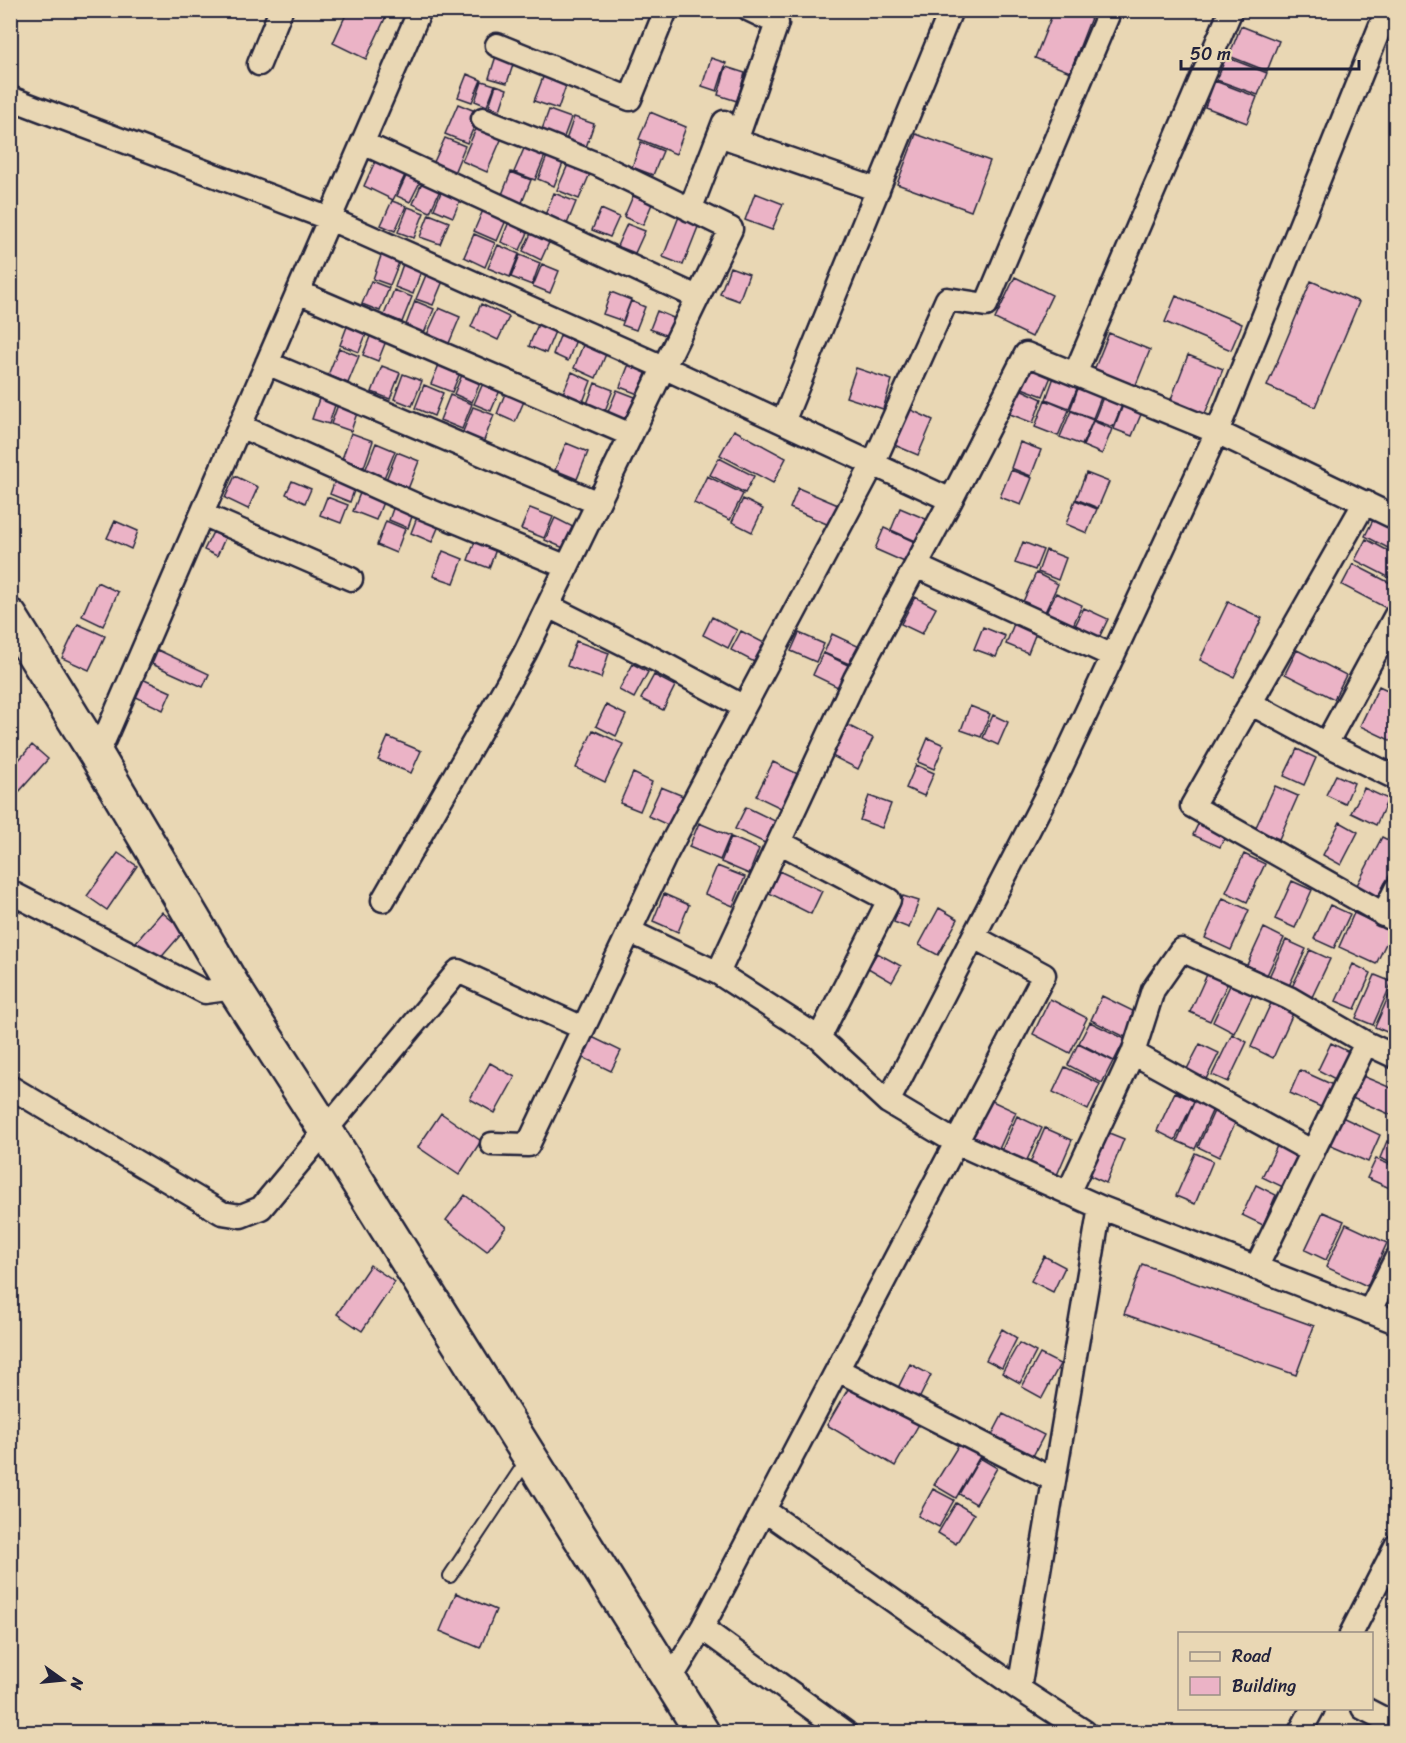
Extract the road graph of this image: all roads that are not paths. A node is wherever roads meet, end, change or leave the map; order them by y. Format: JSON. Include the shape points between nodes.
{"nodes":[{"id":1,"x":281,"y":10,"type":"edge"},
{"id":2,"x":420,"y":10,"type":"edge"},
{"id":3,"x":666,"y":10,"type":"edge"},
{"id":4,"x":750,"y":10,"type":"edge"},
{"id":5,"x":951,"y":10,"type":"edge"},
{"id":6,"x":1110,"y":10,"type":"edge"},
{"id":7,"x":1231,"y":10,"type":"edge"},
{"id":8,"x":1387,"y":10,"type":"edge"},
{"id":9,"x":497,"y":45,"type":"dead end"},
{"id":10,"x":259,"y":64,"type":"dead end"},
{"id":11,"x":10,"y":98,"type":"edge"},
{"id":12,"x":483,"y":119,"type":"dead end"},
{"id":13,"x":726,"y":132,"type":"junction"},
{"id":14,"x":363,"y":143,"type":"junction"},
{"id":15,"x":879,"y":190,"type":"junction"},
{"id":16,"x":690,"y":210,"type":"junction"},
{"id":17,"x":330,"y":219,"type":"junction"},
{"id":18,"x":298,"y":292,"type":"junction"},
{"id":19,"x":697,"y":297,"type":"junction"},
{"id":20,"x":267,"y":363,"type":"junction"},
{"id":21,"x":663,"y":367,"type":"junction"},
{"id":22,"x":1075,"y":374,"type":"junction"},
{"id":23,"x":783,"y":422,"type":"junction"},
{"id":24,"x":240,"y":426,"type":"junction"},
{"id":25,"x":1217,"y":432,"type":"junction"},
{"id":26,"x":631,"y":435,"type":"junction"},
{"id":27,"x":873,"y":464,"type":"junction"},
{"id":28,"x":951,"y":500,"type":"junction"},
{"id":29,"x":1365,"y":502,"type":"junction"},
{"id":30,"x":598,"y":503,"type":"junction"},
{"id":31,"x":202,"y":514,"type":"junction"},
{"id":32,"x":1395,"y":518,"type":"edge"},
{"id":33,"x":916,"y":566,"type":"junction"},
{"id":34,"x":567,"y":567,"type":"junction"},
{"id":35,"x":351,"y":579,"type":"dead end"},
{"id":36,"x":548,"y":606,"type":"junction"},
{"id":37,"x":10,"y":616,"type":"edge"},
{"id":38,"x":1393,"y":624,"type":"edge"},
{"id":39,"x":1113,"y":656,"type":"junction"},
{"id":40,"x":1250,"y":703,"type":"junction"},
{"id":41,"x":744,"y":707,"type":"junction"},
{"id":42,"x":1326,"y":744,"type":"junction"},
{"id":43,"x":96,"y":756,"type":"junction"},
{"id":44,"x":1395,"y":778,"type":"edge"},
{"id":45,"x":779,"y":842,"type":"junction"},
{"id":46,"x":1395,"y":889,"type":"edge"},
{"id":47,"x":10,"y":892,"type":"edge"},
{"id":48,"x":383,"y":900,"type":"dead end"},
{"id":49,"x":1389,"y":918,"type":"edge"},
{"id":50,"x":629,"y":931,"type":"junction"},
{"id":51,"x":974,"y":937,"type":"junction"},
{"id":52,"x":718,"y":973,"type":"junction"},
{"id":53,"x":234,"y":988,"type":"junction"},
{"id":54,"x":583,"y":1028,"type":"junction"},
{"id":55,"x":819,"y":1038,"type":"junction"},
{"id":56,"x":1366,"y":1043,"type":"junction"},
{"id":57,"x":1133,"y":1053,"type":"junction"},
{"id":58,"x":1395,"y":1057,"type":"edge"},
{"id":59,"x":10,"y":1087,"type":"edge"},
{"id":60,"x":888,"y":1102,"type":"junction"},
{"id":61,"x":326,"y":1131,"type":"junction"},
{"id":62,"x":957,"y":1143,"type":"junction"},
{"id":63,"x":492,"y":1144,"type":"dead end"},
{"id":64,"x":1313,"y":1152,"type":"junction"},
{"id":65,"x":1068,"y":1193,"type":"junction"},
{"id":66,"x":1100,"y":1208,"type":"junction"},
{"id":67,"x":1395,"y":1259,"type":"edge"},
{"id":68,"x":1256,"y":1268,"type":"junction"},
{"id":69,"x":1369,"y":1312,"type":"junction"},
{"id":70,"x":1395,"y":1322,"type":"edge"},
{"id":71,"x":838,"y":1371,"type":"junction"},
{"id":72,"x":530,"y":1456,"type":"junction"},
{"id":73,"x":1054,"y":1480,"type":"junction"},
{"id":74,"x":764,"y":1510,"type":"junction"},
{"id":75,"x":1395,"y":1546,"type":"edge"},
{"id":76,"x":450,"y":1576,"type":"dead end"},
{"id":77,"x":702,"y":1628,"type":"junction"},
{"id":78,"x":1352,"y":1632,"type":"edge"},
{"id":79,"x":670,"y":1680,"type":"junction"},
{"id":80,"x":1019,"y":1689,"type":"junction"},
{"id":81,"x":1312,"y":1710,"type":"edge"},
{"id":82,"x":1367,"y":1710,"type":"edge"},
{"id":83,"x":1395,"y":1725,"type":"edge"},
{"id":84,"x":702,"y":1732,"type":"edge"},
{"id":85,"x":845,"y":1732,"type":"edge"},
{"id":86,"x":1085,"y":1732,"type":"edge"},
{"id":87,"x":1300,"y":1732,"type":"edge"}],
"edges":[{"from":1,"to":10,"type":"street"},
{"from":2,"to":14,"type":"street"},
{"from":3,"to":9,"type":"street","via":[[630,99]]},
{"from":4,"to":13,"type":"street","via":[[777,23]]},
{"from":5,"to":15,"type":"street"},
{"from":6,"to":27,"type":"street","via":[[986,305],[947,299]]},
{"from":7,"to":22,"type":"street"},
{"from":8,"to":25,"type":"street"},
{"from":11,"to":17,"type":"street"},
{"from":12,"to":16,"type":"street","via":[[598,165]]},
{"from":13,"to":15,"type":"street"},
{"from":13,"to":16,"type":"street"},
{"from":14,"to":17,"type":"street"},
{"from":14,"to":19,"type":"street"},
{"from":15,"to":23,"type":"street"},
{"from":16,"to":19,"type":"street","via":[[731,229]]},
{"from":17,"to":18,"type":"street"},
{"from":17,"to":21,"type":"street"},
{"from":18,"to":20,"type":"street"},
{"from":18,"to":26,"type":"street"},
{"from":19,"to":21,"type":"street"},
{"from":20,"to":24,"type":"street"},
{"from":20,"to":30,"type":"street"},
{"from":21,"to":23,"type":"street"},
{"from":21,"to":26,"type":"street"},
{"from":22,"to":25,"type":"street"},
{"from":22,"to":28,"type":"street","via":[[1026,354]]},
{"from":23,"to":27,"type":"street"},
{"from":24,"to":31,"type":"street"},
{"from":24,"to":34,"type":"street"},
{"from":25,"to":29,"type":"street"},
{"from":25,"to":39,"type":"street"},
{"from":26,"to":30,"type":"street"},
{"from":27,"to":28,"type":"street"},
{"from":27,"to":41,"type":"street"},
{"from":28,"to":33,"type":"street"},
{"from":29,"to":32,"type":"street"},
{"from":29,"to":40,"type":"street"},
{"from":30,"to":34,"type":"street"},
{"from":31,"to":35,"type":"street"},
{"from":31,"to":43,"type":"street"},
{"from":33,"to":39,"type":"street"},
{"from":33,"to":45,"type":"street","via":[[855,679]]},
{"from":34,"to":36,"type":"street"},
{"from":36,"to":41,"type":"street"},
{"from":36,"to":48,"type":"street"},
{"from":37,"to":43,"type":"main road"},
{"from":38,"to":42,"type":"street"},
{"from":39,"to":51,"type":"street"},
{"from":40,"to":42,"type":"street"},
{"from":40,"to":49,"type":"street","via":[[1192,806]]},
{"from":41,"to":50,"type":"street"},
{"from":42,"to":44,"type":"street"},
{"from":43,"to":53,"type":"main road"},
{"from":45,"to":52,"type":"street"},
{"from":45,"to":55,"type":"street","via":[[889,900]]},
{"from":46,"to":49,"type":"street"},
{"from":47,"to":53,"type":"street","via":[[205,992]]},
{"from":50,"to":52,"type":"street"},
{"from":50,"to":54,"type":"street"},
{"from":51,"to":60,"type":"street"},
{"from":51,"to":62,"type":"street","via":[[1044,975]]},
{"from":52,"to":55,"type":"street"},
{"from":53,"to":61,"type":"main road"},
{"from":54,"to":61,"type":"street","via":[[458,971]]},
{"from":54,"to":63,"type":"street","via":[[528,1145]]},
{"from":55,"to":60,"type":"street"},
{"from":56,"to":57,"type":"street","via":[[1289,998],[1181,950],[1153,990]]},
{"from":56,"to":58,"type":"street"},
{"from":56,"to":64,"type":"street"},
{"from":57,"to":64,"type":"street"},
{"from":57,"to":65,"type":"street"},
{"from":59,"to":61,"type":"street","via":[[222,1213],[241,1216],[261,1208]]},
{"from":60,"to":62,"type":"street"},
{"from":61,"to":72,"type":"main road"},
{"from":62,"to":65,"type":"street"},
{"from":62,"to":71,"type":"street"},
{"from":64,"to":68,"type":"street"},
{"from":65,"to":66,"type":"street"},
{"from":66,"to":68,"type":"street"},
{"from":66,"to":73,"type":"street"},
{"from":67,"to":69,"type":"street"},
{"from":68,"to":69,"type":"street"},
{"from":69,"to":70,"type":"street"},
{"from":71,"to":73,"type":"street"},
{"from":71,"to":74,"type":"street"},
{"from":72,"to":76,"type":"lane"},
{"from":72,"to":79,"type":"main road"},
{"from":73,"to":80,"type":"street"},
{"from":74,"to":77,"type":"street"},
{"from":74,"to":80,"type":"street"},
{"from":75,"to":78,"type":"street"},
{"from":77,"to":79,"type":"street"},
{"from":77,"to":85,"type":"street"},
{"from":79,"to":84,"type":"main road"},
{"from":80,"to":86,"type":"street"},
{"from":81,"to":87,"type":"street"},
{"from":82,"to":83,"type":"street"}]}
